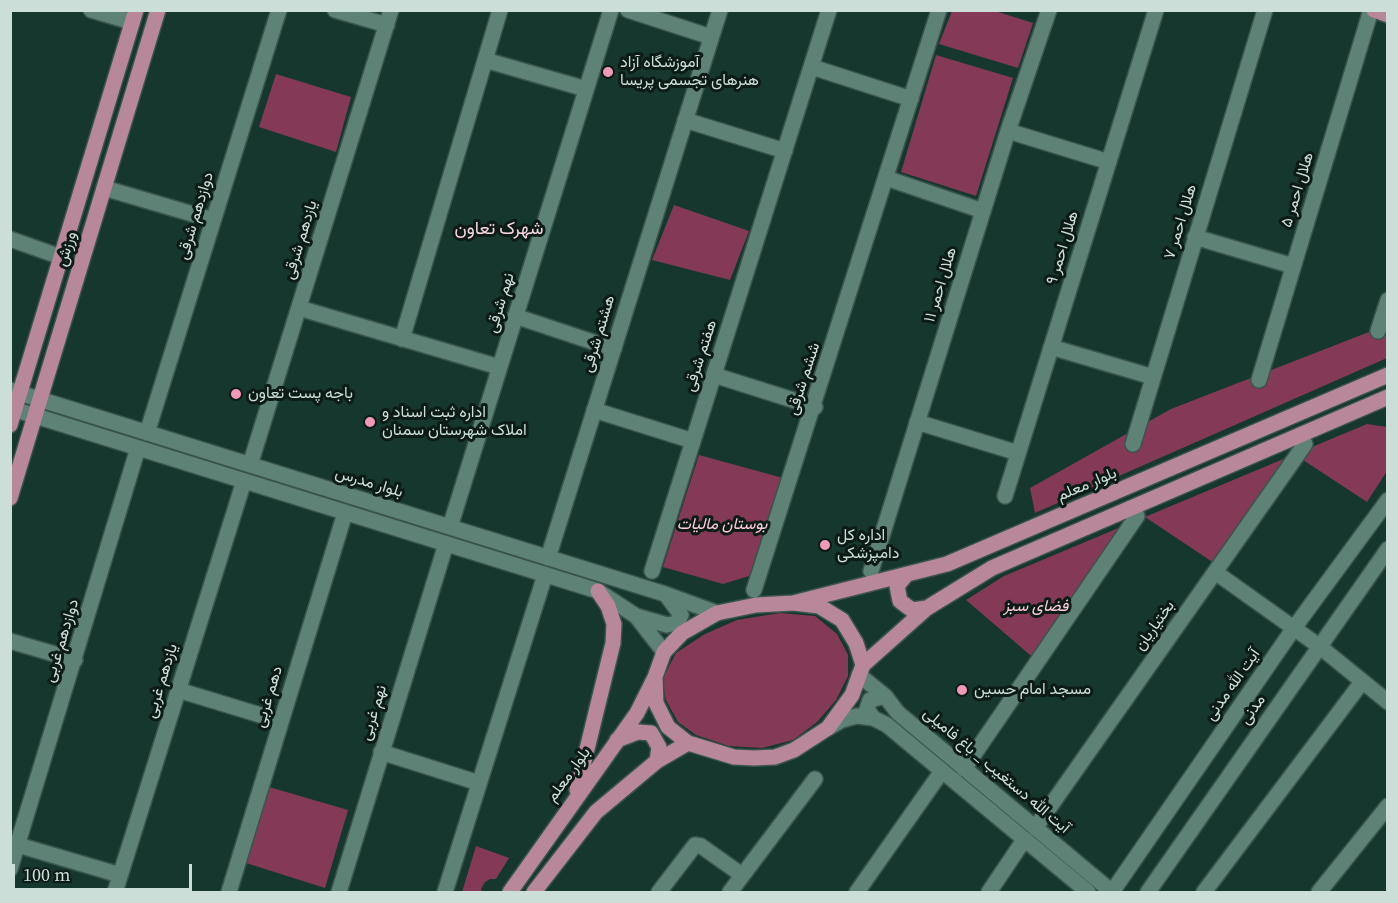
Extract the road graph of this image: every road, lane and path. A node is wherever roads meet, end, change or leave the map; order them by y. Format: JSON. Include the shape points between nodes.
{"nodes":[{"id":1,"x":91,"y":10,"type":"edge"},
{"id":2,"x":158,"y":10,"type":"edge"},
{"id":3,"x":279,"y":10,"type":"edge"},
{"id":4,"x":335,"y":10,"type":"edge"},
{"id":5,"x":500,"y":10,"type":"edge"},
{"id":6,"x":611,"y":10,"type":"edge"},
{"id":7,"x":628,"y":10,"type":"edge"},
{"id":8,"x":720,"y":10,"type":"edge"},
{"id":9,"x":830,"y":10,"type":"edge"},
{"id":10,"x":939,"y":10,"type":"edge"},
{"id":11,"x":1049,"y":10,"type":"edge"},
{"id":12,"x":1156,"y":10,"type":"edge"},
{"id":13,"x":1265,"y":10,"type":"edge"},
{"id":14,"x":1373,"y":10,"type":"edge"},
{"id":15,"x":1388,"y":15,"type":"edge"},
{"id":16,"x":134,"y":16,"type":"edge"},
{"id":17,"x":389,"y":18,"type":"edge"},
{"id":18,"x":711,"y":38,"type":"junction"},
{"id":19,"x":485,"y":60,"type":"junction"},
{"id":20,"x":812,"y":67,"type":"junction"},
{"id":21,"x":586,"y":89,"type":"junction"},
{"id":22,"x":911,"y":99,"type":"junction"},
{"id":23,"x":685,"y":120,"type":"junction"},
{"id":24,"x":1008,"y":130,"type":"junction"},
{"id":25,"x":785,"y":151,"type":"junction"},
{"id":26,"x":1109,"y":162,"type":"junction"},
{"id":27,"x":886,"y":178,"type":"junction"},
{"id":28,"x":104,"y":188,"type":"junction"},
{"id":29,"x":983,"y":211,"type":"junction"},
{"id":30,"x":73,"y":218,"type":"junction"},
{"id":31,"x":213,"y":220,"type":"junction"},
{"id":32,"x":94,"y":223,"type":"junction"},
{"id":33,"x":1196,"y":237,"type":"junction"},
{"id":34,"x":10,"y":239,"type":"edge"},
{"id":35,"x":61,"y":257,"type":"junction"},
{"id":36,"x":1293,"y":266,"type":"junction"},
{"id":37,"x":1388,"y":300,"type":"edge"},
{"id":38,"x":299,"y":308,"type":"junction"},
{"id":39,"x":515,"y":316,"type":"junction"},
{"id":40,"x":1378,"y":331,"type":"dead end"},
{"id":41,"x":402,"y":339,"type":"junction"},
{"id":42,"x":1051,"y":347,"type":"junction"},
{"id":43,"x":614,"y":349,"type":"junction"},
{"id":44,"x":500,"y":367,"type":"junction"},
{"id":45,"x":714,"y":375,"type":"junction"},
{"id":46,"x":1388,"y":375,"type":"edge"},
{"id":47,"x":1152,"y":377,"type":"junction"},
{"id":48,"x":1259,"y":380,"type":"dead end"},
{"id":49,"x":15,"y":392,"type":"edge"},
{"id":50,"x":1388,"y":397,"type":"edge"},
{"id":51,"x":41,"y":400,"type":"junction"},
{"id":52,"x":815,"y":406,"type":"junction"},
{"id":53,"x":13,"y":409,"type":"edge"},
{"id":54,"x":594,"y":410,"type":"junction"},
{"id":55,"x":1358,"y":410,"type":"junction"},
{"id":56,"x":1388,"y":412,"type":"edge"},
{"id":57,"x":36,"y":416,"type":"junction"},
{"id":58,"x":917,"y":422,"type":"junction"},
{"id":59,"x":10,"y":425,"type":"edge"},
{"id":60,"x":147,"y":433,"type":"junction"},
{"id":61,"x":693,"y":441,"type":"junction"},
{"id":62,"x":1133,"y":444,"type":"dead end"},
{"id":63,"x":1305,"y":444,"type":"dead end"},
{"id":64,"x":138,"y":448,"type":"junction"},
{"id":65,"x":1018,"y":453,"type":"junction"},
{"id":66,"x":250,"y":465,"type":"junction"},
{"id":67,"x":15,"y":469,"type":"edge"},
{"id":68,"x":244,"y":481,"type":"junction"},
{"id":69,"x":328,"y":489,"type":"junction"},
{"id":70,"x":1005,"y":496,"type":"dead end"},
{"id":71,"x":10,"y":498,"type":"edge"},
{"id":72,"x":1388,"y":500,"type":"edge"},
{"id":73,"x":324,"y":506,"type":"junction"},
{"id":74,"x":345,"y":513,"type":"junction"},
{"id":75,"x":1137,"y":516,"type":"dead end"},
{"id":76,"x":450,"y":527,"type":"junction"},
{"id":77,"x":446,"y":544,"type":"junction"},
{"id":78,"x":1388,"y":549,"type":"edge"},
{"id":79,"x":548,"y":558,"type":"junction"},
{"id":80,"x":652,"y":571,"type":"dead end"},
{"id":81,"x":871,"y":571,"type":"dead end"},
{"id":82,"x":1215,"y":572,"type":"junction"},
{"id":83,"x":544,"y":574,"type":"junction"},
{"id":84,"x":907,"y":574,"type":"junction"},
{"id":85,"x":754,"y":590,"type":"dead end"},
{"id":86,"x":598,"y":591,"type":"junction"},
{"id":87,"x":665,"y":594,"type":"junction"},
{"id":88,"x":793,"y":603,"type":"junction"},
{"id":89,"x":927,"y":608,"type":"junction"},
{"id":90,"x":717,"y":613,"type":"junction"},
{"id":91,"x":636,"y":616,"type":"junction"},
{"id":92,"x":1294,"y":628,"type":"junction"},
{"id":93,"x":10,"y":641,"type":"edge"},
{"id":94,"x":1319,"y":646,"type":"junction"},
{"id":95,"x":664,"y":652,"type":"junction"},
{"id":96,"x":75,"y":660,"type":"junction"},
{"id":97,"x":861,"y":670,"type":"junction"},
{"id":98,"x":655,"y":677,"type":"junction"},
{"id":99,"x":1362,"y":682,"type":"junction"},
{"id":100,"x":178,"y":690,"type":"junction"},
{"id":101,"x":885,"y":696,"type":"junction"},
{"id":102,"x":1388,"y":702,"type":"edge"},
{"id":103,"x":873,"y":718,"type":"junction"},
{"id":104,"x":280,"y":721,"type":"junction"},
{"id":105,"x":828,"y":728,"type":"junction"},
{"id":106,"x":617,"y":740,"type":"junction"},
{"id":107,"x":688,"y":743,"type":"junction"},
{"id":108,"x":381,"y":752,"type":"junction"},
{"id":109,"x":657,"y":761,"type":"junction"},
{"id":110,"x":964,"y":769,"type":"junction"},
{"id":111,"x":942,"y":771,"type":"junction"},
{"id":112,"x":815,"y":779,"type":"dead end"},
{"id":113,"x":479,"y":783,"type":"junction"},
{"id":114,"x":575,"y":797,"type":"junction"},
{"id":115,"x":1388,"y":806,"type":"edge"},
{"id":116,"x":1035,"y":828,"type":"junction"},
{"id":117,"x":1024,"y":840,"type":"junction"},
{"id":118,"x":18,"y":845,"type":"junction"},
{"id":119,"x":10,"y":869,"type":"edge"},
{"id":120,"x":120,"y":875,"type":"junction"},
{"id":121,"x":742,"y":875,"type":"junction"},
{"id":122,"x":115,"y":892,"type":"edge"},
{"id":123,"x":228,"y":892,"type":"edge"},
{"id":124,"x":339,"y":892,"type":"edge"},
{"id":125,"x":445,"y":892,"type":"edge"},
{"id":126,"x":510,"y":892,"type":"edge"},
{"id":127,"x":534,"y":892,"type":"edge"},
{"id":128,"x":659,"y":892,"type":"edge"},
{"id":129,"x":729,"y":892,"type":"edge"},
{"id":130,"x":857,"y":892,"type":"edge"},
{"id":131,"x":989,"y":892,"type":"edge"},
{"id":132,"x":1088,"y":892,"type":"edge"},
{"id":133,"x":1112,"y":892,"type":"edge"},
{"id":134,"x":1148,"y":892,"type":"edge"},
{"id":135,"x":1204,"y":892,"type":"edge"},
{"id":136,"x":1319,"y":892,"type":"edge"}],
"edges":[{"from":1,"to":16,"type":"street"},
{"from":2,"to":28,"type":"main road","name":"ورزش"},
{"from":3,"to":31,"type":"street","name":"دوازدهم شرقی"},
{"from":4,"to":17,"type":"street"},
{"from":5,"to":19,"type":"street"},
{"from":6,"to":21,"type":"street","name":"نهم شرقی"},
{"from":7,"to":18,"type":"street"},
{"from":8,"to":18,"type":"street","name":"هشتم شرقی"},
{"from":9,"to":20,"type":"street","name":"هفتم شرقی"},
{"from":10,"to":22,"type":"street","name":"ششم شرقی"},
{"from":11,"to":24,"type":"street","name":"هلال احمر ۱۱"},
{"from":12,"to":26,"type":"street","name":"هلال احمر ۹"},
{"from":13,"to":33,"type":"street","name":"هلال احمر ۷"},
{"from":14,"to":15,"type":"main road"},
{"from":14,"to":36,"type":"street","name":"هلال احمر ۵"},
{"from":16,"to":30,"type":"main road","name":"ورزش"},
{"from":17,"to":38,"type":"street","name":"یازدهم شرقی"},
{"from":18,"to":23,"type":"street","name":"هشتم شرقی"},
{"from":19,"to":21,"type":"street"},
{"from":19,"to":41,"type":"street"},
{"from":20,"to":22,"type":"street"},
{"from":20,"to":25,"type":"street","name":"هفتم شرقی"},
{"from":21,"to":39,"type":"street","name":"نهم شرقی"},
{"from":22,"to":27,"type":"street","name":"ششم شرقی"},
{"from":23,"to":25,"type":"street"},
{"from":23,"to":43,"type":"street","name":"هشتم شرقی"},
{"from":24,"to":26,"type":"street"},
{"from":24,"to":29,"type":"street","name":"هلال احمر ۱۱"},
{"from":25,"to":45,"type":"street","name":"هفتم شرقی"},
{"from":26,"to":42,"type":"street","name":"هلال احمر ۹"},
{"from":27,"to":29,"type":"street"},
{"from":27,"to":52,"type":"street","name":"ششم شرقی"},
{"from":28,"to":31,"type":"street"},
{"from":28,"to":32,"type":"main road","name":"ورزش"},
{"from":29,"to":58,"type":"street","name":"هلال احمر ۱۱"},
{"from":30,"to":32,"type":"main road"},
{"from":30,"to":35,"type":"main road","name":"ورزش"},
{"from":31,"to":60,"type":"street","name":"دوازدهم شرقی"},
{"from":32,"to":51,"type":"main road","name":"ورزش"},
{"from":33,"to":36,"type":"street"},
{"from":33,"to":47,"type":"street","name":"هلال احمر ۷"},
{"from":34,"to":35,"type":"street"},
{"from":35,"to":49,"type":"main road","name":"ورزش"},
{"from":36,"to":48,"type":"street","name":"هلال احمر ۵"},
{"from":37,"to":40,"type":"street"},
{"from":38,"to":41,"type":"street"},
{"from":38,"to":66,"type":"street","name":"یازدهم شرقی"},
{"from":39,"to":43,"type":"street"},
{"from":39,"to":44,"type":"street","name":"نهم شرقی"},
{"from":41,"to":44,"type":"street"},
{"from":42,"to":47,"type":"street"},
{"from":42,"to":65,"type":"street","name":"هلال احمر ۹"},
{"from":43,"to":54,"type":"street","name":"هشتم شرقی"},
{"from":44,"to":76,"type":"street","name":"نهم شرقی"},
{"from":45,"to":52,"type":"street"},
{"from":45,"to":61,"type":"street","name":"هفتم شرقی"},
{"from":46,"to":84,"type":"main road","name":"بلوار معلم","via":[[985,549]]},
{"from":47,"to":62,"type":"street","name":"هلال احمر ۷"},
{"from":49,"to":51,"type":"street","name":"بلوار مدرس"},
{"from":49,"to":53,"type":"main road","name":"ورزش"},
{"from":50,"to":55,"type":"main road"},
{"from":51,"to":57,"type":"main road","name":"ورزش"},
{"from":51,"to":60,"type":"street","name":"بلوار مدرس"},
{"from":52,"to":85,"type":"street","name":"ششم شرقی"},
{"from":53,"to":57,"type":"street"},
{"from":53,"to":59,"type":"main road","name":"ورزش"},
{"from":54,"to":61,"type":"street"},
{"from":54,"to":79,"type":"street","name":"هشتم شرقی"},
{"from":55,"to":56,"type":"main road"},
{"from":55,"to":89,"type":"main road","via":[[992,568]]},
{"from":57,"to":64,"type":"street"},
{"from":57,"to":67,"type":"main road","name":"ورزش"},
{"from":58,"to":65,"type":"street"},
{"from":58,"to":81,"type":"street","name":"هلال احمر ۱۱"},
{"from":60,"to":66,"type":"street","name":"بلوار مدرس"},
{"from":61,"to":80,"type":"street","name":"هفتم شرقی"},
{"from":63,"to":82,"type":"street","name":"بختیاریان"},
{"from":64,"to":68,"type":"street"},
{"from":64,"to":96,"type":"street","name":"دوازدهم غربی"},
{"from":65,"to":70,"type":"street","name":"هلال احمر ۹"},
{"from":66,"to":69,"type":"street","name":"بلوار مدرس"},
{"from":67,"to":71,"type":"main road","name":"ورزش"},
{"from":68,"to":73,"type":"street"},
{"from":68,"to":100,"type":"street","name":"یازدهم غربی"},
{"from":69,"to":73,"type":"street"},
{"from":69,"to":76,"type":"street","name":"بلوار مدرس"},
{"from":72,"to":92,"type":"street","name":"آیت الله مدنی"},
{"from":73,"to":74,"type":"street"},
{"from":74,"to":77,"type":"street"},
{"from":74,"to":104,"type":"street","name":"دهم غربی"},
{"from":75,"to":110,"type":"street"},
{"from":76,"to":79,"type":"street","name":"بلوار مدرس"},
{"from":77,"to":83,"type":"street"},
{"from":77,"to":108,"type":"street","name":"نهم غربی"},
{"from":78,"to":94,"type":"street","name":"مدنی"},
{"from":79,"to":87,"type":"street","name":"بلوار مدرس"},
{"from":82,"to":92,"type":"street"},
{"from":82,"to":116,"type":"street","name":"بختیاریان"},
{"from":83,"to":86,"type":"street"},
{"from":83,"to":113,"type":"street"},
{"from":84,"to":88,"type":"main road","name":"بلوار معلم"},
{"from":84,"to":89,"type":"main road","via":[[897,586],[900,601],[912,610]]},
{"from":86,"to":91,"type":"street"},
{"from":86,"to":114,"type":"main road","via":[[611,615],[613,643]]},
{"from":87,"to":90,"type":"street","name":"بلوار مدرس"},
{"from":87,"to":91,"type":"street","via":[[681,615],[677,623],[667,625]]},
{"from":88,"to":90,"type":"main road"},
{"from":88,"to":97,"type":"main road","via":[[819,606],[842,620],[856,643]]},
{"from":89,"to":97,"type":"main road"},
{"from":90,"to":95,"type":"main road","via":[[682,633]]},
{"from":91,"to":95,"type":"street"},
{"from":92,"to":94,"type":"street"},
{"from":92,"to":133,"type":"street","name":"آیت الله مدنی"},
{"from":93,"to":96,"type":"street"},
{"from":94,"to":99,"type":"street"},
{"from":94,"to":134,"type":"street","name":"مدنی"},
{"from":95,"to":98,"type":"main road"},
{"from":96,"to":118,"type":"street","name":"دوازدهم غربی"},
{"from":97,"to":101,"type":"street","name":"آیت الله دستغیب _ باغ فامیلی"},
{"from":97,"to":105,"type":"main road","via":[[852,695]]},
{"from":98,"to":106,"type":"main road","name":"بلوار معلم","via":[[637,713]]},
{"from":98,"to":107,"type":"main road","via":[[656,703],[668,727]]},
{"from":99,"to":102,"type":"street"},
{"from":99,"to":135,"type":"street"},
{"from":100,"to":104,"type":"street"},
{"from":100,"to":120,"type":"street","name":"یازدهم غربی"},
{"from":101,"to":103,"type":"street","via":[[870,700],[867,709]]},
{"from":101,"to":110,"type":"street","name":"آیت الله دستغیب _ باغ فامیلی","via":[[898,713]]},
{"from":103,"to":105,"type":"street","via":[[857,716]]},
{"from":103,"to":111,"type":"street","name":"آیت الله دستغیب _ باغ فامیلی"},
{"from":104,"to":123,"type":"street","name":"دهم غربی"},
{"from":105,"to":107,"type":"main road","via":[[775,757],[734,757]]},
{"from":106,"to":109,"type":"main road","via":[[651,732],[659,747]]},
{"from":106,"to":114,"type":"main road","name":"بلوار معلم"},
{"from":107,"to":109,"type":"main road"},
{"from":108,"to":113,"type":"street"},
{"from":108,"to":124,"type":"street","name":"نهم غربی"},
{"from":109,"to":127,"type":"main road","via":[[596,812]]},
{"from":110,"to":116,"type":"street","name":"آیت الله دستغیب _ باغ فامیلی"},
{"from":111,"to":117,"type":"street","name":"آیت الله دستغیب _ باغ فامیلی"},
{"from":111,"to":130,"type":"street"},
{"from":112,"to":121,"type":"street"},
{"from":113,"to":125,"type":"street"},
{"from":114,"to":126,"type":"main road","name":"بلوار معلم"},
{"from":115,"to":136,"type":"street"},
{"from":116,"to":133,"type":"street","name":"آیت الله دستغیب _ باغ فامیلی"},
{"from":117,"to":131,"type":"street"},
{"from":117,"to":132,"type":"street","name":"آیت الله دستغیب _ باغ فامیلی"},
{"from":118,"to":119,"type":"street","name":"دوازدهم غربی"},
{"from":118,"to":120,"type":"street"},
{"from":120,"to":122,"type":"street","name":"یازدهم غربی"},
{"from":121,"to":128,"type":"street","via":[[695,845]]},
{"from":121,"to":129,"type":"street"}]}
